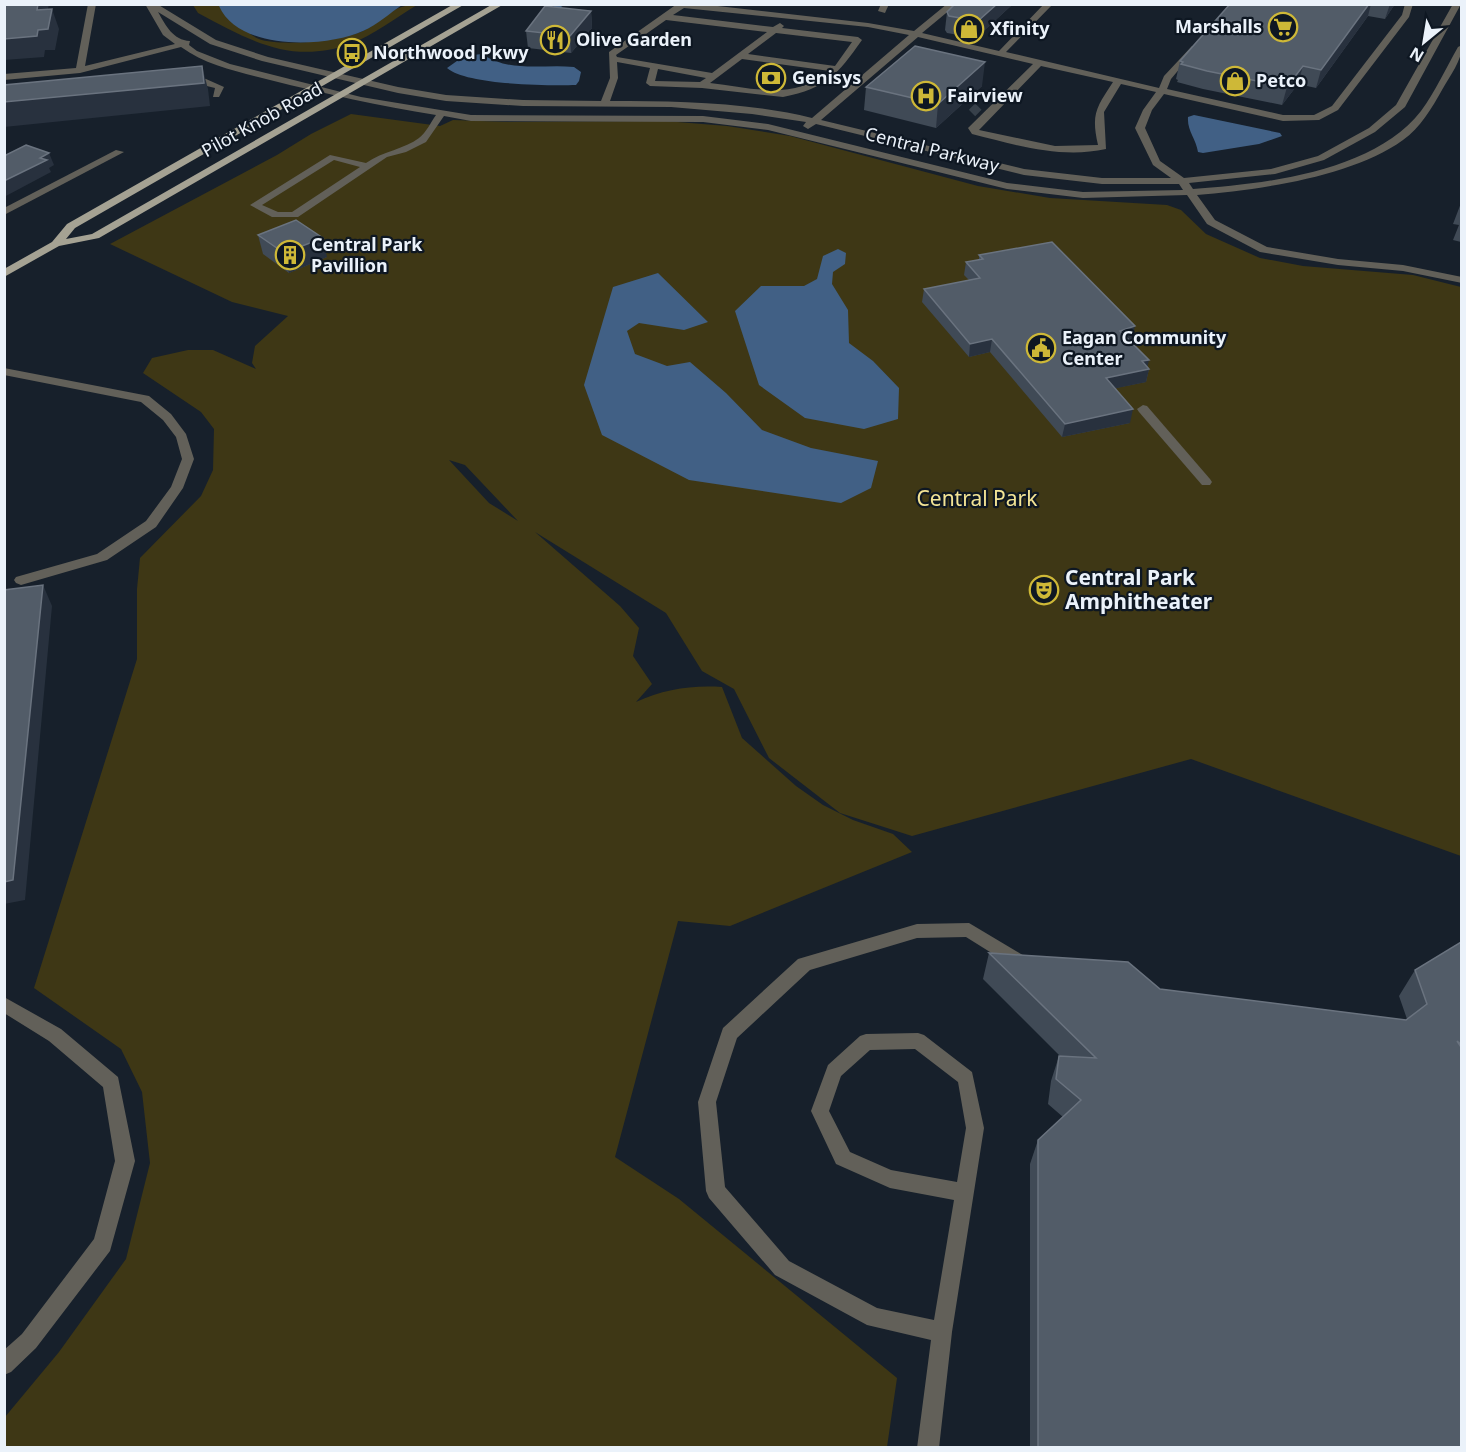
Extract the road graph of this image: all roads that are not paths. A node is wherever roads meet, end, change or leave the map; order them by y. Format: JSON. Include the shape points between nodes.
{"nodes":[{"id":1,"x":92,"y":4,"type":"edge"},
{"id":2,"x":150,"y":4,"type":"edge"},
{"id":3,"x":461,"y":4,"type":"edge"},
{"id":4,"x":492,"y":4,"type":"edge"},
{"id":5,"x":500,"y":4,"type":"edge"},
{"id":6,"x":953,"y":4,"type":"edge"},
{"id":7,"x":1049,"y":4,"type":"edge"},
{"id":8,"x":1409,"y":4,"type":"edge"},
{"id":9,"x":1457,"y":4,"type":"edge"},
{"id":10,"x":683,"y":5,"type":"edge"},
{"id":11,"x":480,"y":16,"type":"junction"},
{"id":12,"x":665,"y":17,"type":"junction"},
{"id":13,"x":791,"y":17,"type":"junction"},
{"id":14,"x":776,"y":29,"type":"junction"},
{"id":15,"x":916,"y":34,"type":"junction"},
{"id":16,"x":205,"y":37,"type":"junction"},
{"id":17,"x":1198,"y":43,"type":"edge"},
{"id":18,"x":181,"y":44,"type":"junction"},
{"id":19,"x":1461,"y":47,"type":"edge"},
{"id":20,"x":1001,"y":53,"type":"junction"},
{"id":21,"x":740,"y":56,"type":"junction"},
{"id":22,"x":613,"y":59,"type":"junction"},
{"id":23,"x":1040,"y":62,"type":"junction"},
{"id":24,"x":656,"y":66,"type":"junction"},
{"id":25,"x":837,"y":69,"type":"junction"},
{"id":26,"x":80,"y":70,"type":"junction"},
{"id":27,"x":4,"y":76,"type":"edge"},
{"id":28,"x":335,"y":76,"type":"junction"},
{"id":29,"x":713,"y":76,"type":"junction"},
{"id":30,"x":183,"y":79,"type":"edge"},
{"id":31,"x":1118,"y":81,"type":"junction"},
{"id":32,"x":364,"y":82,"type":"junction"},
{"id":33,"x":702,"y":84,"type":"junction"},
{"id":34,"x":312,"y":88,"type":"junction"},
{"id":35,"x":1162,"y":91,"type":"junction"},
{"id":36,"x":216,"y":95,"type":"dead end"},
{"id":37,"x":341,"y":95,"type":"junction"},
{"id":38,"x":605,"y":102,"type":"junction"},
{"id":39,"x":986,"y":102,"type":"dead end"},
{"id":40,"x":1000,"y":102,"type":"junction"},
{"id":41,"x":442,"y":113,"type":"junction"},
{"id":42,"x":972,"y":113,"type":"dead end"},
{"id":43,"x":812,"y":121,"type":"junction"},
{"id":44,"x":980,"y":122,"type":"junction"},
{"id":45,"x":799,"y":134,"type":"junction"},
{"id":46,"x":119,"y":152,"type":"dead end"},
{"id":47,"x":368,"y":166,"type":"junction"},
{"id":48,"x":1182,"y":181,"type":"junction"},
{"id":49,"x":1191,"y":192,"type":"junction"},
{"id":50,"x":4,"y":212,"type":"edge"},
{"id":51,"x":56,"y":244,"type":"junction"},
{"id":52,"x":4,"y":274,"type":"edge"},
{"id":53,"x":1461,"y":280,"type":"edge"},
{"id":54,"x":4,"y":371,"type":"edge"},
{"id":55,"x":1143,"y":410,"type":"dead end"},
{"id":56,"x":1206,"y":482,"type":"dead end"},
{"id":57,"x":21,"y":580,"type":"dead end"},
{"id":58,"x":1034,"y":971,"type":"edge"},
{"id":59,"x":4,"y":1004,"type":"edge"},
{"id":60,"x":964,"y":1193,"type":"junction"},
{"id":61,"x":942,"y":1332,"type":"junction"},
{"id":62,"x":4,"y":1365,"type":"edge"},
{"id":63,"x":928,"y":1448,"type":"edge"}],
"edges":[{"from":1,"to":26,"type":"street"},
{"from":2,"to":16,"type":"street","name":"Central Parkway"},
{"from":2,"to":18,"type":"street","name":"Central Parkway","via":[[166,33]]},
{"from":3,"to":28,"type":"main road","name":"Pilot Knob Road"},
{"from":4,"to":11,"type":"main road","name":"Pilot Knob Road"},
{"from":5,"to":11,"type":"main road","name":"Pilot Knob Road"},
{"from":6,"to":15,"type":"street"},
{"from":7,"to":20,"type":"street"},
{"from":8,"to":35,"type":"street","via":[[1406,15],[1335,108],[1316,118],[1283,118]]},
{"from":9,"to":48,"type":"street","name":"Central Parkway","via":[[1400,107],[1372,130],[1321,158],[1272,172]]},
{"from":10,"to":12,"type":"street"},
{"from":10,"to":13,"type":"street"},
{"from":11,"to":32,"type":"main road","name":"Pilot Knob Road"},
{"from":12,"to":14,"type":"street"},
{"from":12,"to":22,"type":"street","via":[[612,54]]},
{"from":13,"to":14,"type":"street"},
{"from":13,"to":15,"type":"street"},
{"from":14,"to":21,"type":"street"},
{"from":14,"to":25,"type":"street","via":[[858,40]]},
{"from":15,"to":20,"type":"street"},
{"from":15,"to":43,"type":"street"},
{"from":16,"to":18,"type":"street"},
{"from":16,"to":28,"type":"street","name":"Central Parkway","via":[[265,59]]},
{"from":17,"to":35,"type":"street","via":[[1167,78]]},
{"from":18,"to":26,"type":"street"},
{"from":18,"to":34,"type":"street","name":"Central Parkway","via":[[227,66]]},
{"from":19,"to":49,"type":"street","name":"Central Parkway","via":[[1425,112],[1400,138],[1354,161],[1312,175]]},
{"from":20,"to":23,"type":"street"},
{"from":21,"to":25,"type":"street"},
{"from":21,"to":29,"type":"street"},
{"from":22,"to":24,"type":"street"},
{"from":22,"to":38,"type":"street","via":[[614,78]]},
{"from":23,"to":31,"type":"street"},
{"from":23,"to":40,"type":"street"},
{"from":24,"to":29,"type":"street"},
{"from":24,"to":33,"type":"street","via":[[650,83]]},
{"from":25,"to":33,"type":"street","via":[[824,80],[783,94]]},
{"from":26,"to":27,"type":"street"},
{"from":28,"to":32,"type":"street","name":"Central Parkway"},
{"from":28,"to":34,"type":"main road","name":"Pilot Knob Road"},
{"from":29,"to":33,"type":"street"},
{"from":30,"to":36,"type":"street","via":[[220,87]]},
{"from":31,"to":35,"type":"street"},
{"from":31,"to":44,"type":"street","via":[[1096,121],[1103,147],[1088,150],[1021,143],[975,132],[973,128]]},
{"from":32,"to":37,"type":"main road","name":"Pilot Knob Road"},
{"from":32,"to":38,"type":"street","name":"Central Parkway","via":[[446,98],[523,103]]},
{"from":34,"to":37,"type":"street","name":"Central Parkway"},
{"from":34,"to":51,"type":"main road","name":"Pilot Knob Road","via":[[71,226]]},
{"from":35,"to":48,"type":"street","via":[[1140,129],[1156,163]]},
{"from":37,"to":41,"type":"street","name":"Central Parkway"},
{"from":37,"to":51,"type":"main road","name":"Pilot Knob Road","via":[[95,236]]},
{"from":38,"to":43,"type":"street","name":"Central Parkway","via":[[752,111]]},
{"from":39,"to":40,"type":"street"},
{"from":40,"to":44,"type":"street"},
{"from":41,"to":45,"type":"street","name":"Central Parkway","via":[[471,118],[703,120]]},
{"from":41,"to":47,"type":"street","via":[[423,140],[384,155]]},
{"from":42,"to":44,"type":"street"},
{"from":43,"to":45,"type":"street"},
{"from":43,"to":48,"type":"street","name":"Central Parkway","via":[[1024,172],[1102,181]]},
{"from":45,"to":49,"type":"street","name":"Central Parkway","via":[[1007,186],[1083,195]]},
{"from":46,"to":50,"type":"street"},
{"from":47,"to":47,"type":"street","via":[[333,157],[255,206],[276,214],[294,215]]},
{"from":48,"to":49,"type":"street"},
{"from":49,"to":53,"type":"street","via":[[1211,222],[1264,249]]},
{"from":51,"to":52,"type":"main road","name":"Pilot Knob Road"},
{"from":54,"to":57,"type":"street","via":[[145,399],[182,436],[188,459],[177,488],[151,524],[102,557]]},
{"from":55,"to":56,"type":"street"},
{"from":58,"to":61,"type":"street","via":[[969,930],[917,931],[804,964],[729,1034],[707,1102],[716,1191],[782,1268],[874,1318]]},
{"from":59,"to":62,"type":"street","via":[[56,1035],[111,1083],[125,1161],[103,1244],[29,1341]]},
{"from":60,"to":60,"type":"street","via":[[975,1128],[966,1078],[918,1041],[866,1042],[834,1071],[820,1111],[843,1158],[890,1179]]},
{"from":60,"to":61,"type":"street"},
{"from":61,"to":63,"type":"street"}]}
